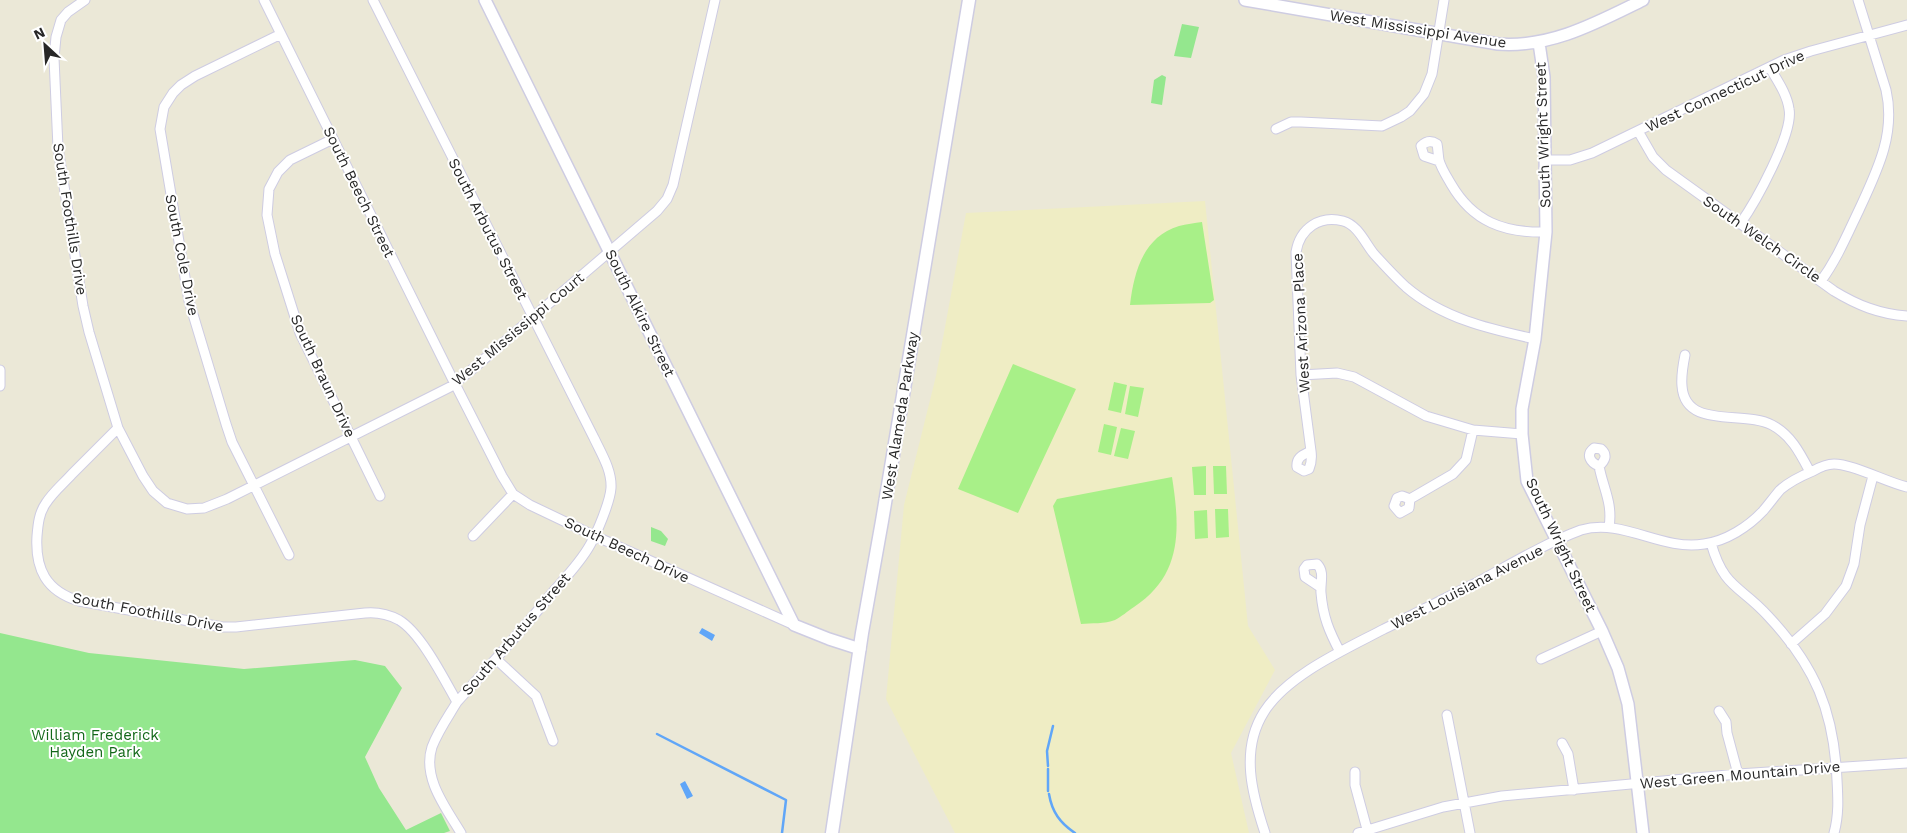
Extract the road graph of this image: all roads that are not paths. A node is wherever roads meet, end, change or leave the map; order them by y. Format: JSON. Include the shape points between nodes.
{"nodes":[{"id":1,"x":86,"y":0,"type":"edge"},
{"id":2,"x":264,"y":0,"type":"edge"},
{"id":3,"x":373,"y":0,"type":"edge"},
{"id":4,"x":485,"y":0,"type":"edge"},
{"id":5,"x":715,"y":0,"type":"edge"},
{"id":6,"x":969,"y":0,"type":"edge"},
{"id":7,"x":1245,"y":0,"type":"edge"},
{"id":8,"x":1444,"y":0,"type":"edge"},
{"id":9,"x":1643,"y":0,"type":"edge"},
{"id":10,"x":1858,"y":0,"type":"edge"},
{"id":11,"x":1907,"y":26,"type":"edge"},
{"id":12,"x":281,"y":34,"type":"junction"},
{"id":13,"x":1438,"y":34,"type":"junction"},
{"id":14,"x":1868,"y":35,"type":"junction"},
{"id":15,"x":1539,"y":43,"type":"junction"},
{"id":16,"x":1770,"y":68,"type":"junction"},
{"id":17,"x":1276,"y":129,"type":"dead end"},
{"id":18,"x":1638,"y":131,"type":"junction"},
{"id":19,"x":333,"y":139,"type":"junction"},
{"id":20,"x":1439,"y":160,"type":"dead end"},
{"id":21,"x":1545,"y":160,"type":"junction"},
{"id":22,"x":1740,"y":224,"type":"junction"},
{"id":23,"x":1546,"y":232,"type":"junction"},
{"id":24,"x":609,"y":251,"type":"junction"},
{"id":25,"x":1821,"y":281,"type":"junction"},
{"id":26,"x":1907,"y":316,"type":"edge"},
{"id":27,"x":532,"y":318,"type":"junction"},
{"id":28,"x":1535,"y":339,"type":"junction"},
{"id":29,"x":1685,"y":355,"type":"dead end"},
{"id":30,"x":0,"y":370,"type":"edge"},
{"id":31,"x":1301,"y":375,"type":"junction"},
{"id":32,"x":455,"y":384,"type":"junction"},
{"id":33,"x":0,"y":386,"type":"edge"},
{"id":34,"x":118,"y":428,"type":"junction"},
{"id":35,"x":1472,"y":430,"type":"junction"},
{"id":36,"x":1522,"y":434,"type":"junction"},
{"id":37,"x":351,"y":436,"type":"junction"},
{"id":38,"x":1311,"y":451,"type":"dead end"},
{"id":39,"x":1599,"y":466,"type":"dead end"},
{"id":40,"x":1810,"y":472,"type":"junction"},
{"id":41,"x":1874,"y":476,"type":"junction"},
{"id":42,"x":254,"y":485,"type":"junction"},
{"id":43,"x":1907,"y":487,"type":"edge"},
{"id":44,"x":513,"y":494,"type":"junction"},
{"id":45,"x":380,"y":496,"type":"dead end"},
{"id":46,"x":1410,"y":499,"type":"dead end"},
{"id":47,"x":1610,"y":527,"type":"junction"},
{"id":48,"x":473,"y":536,"type":"dead end"},
{"id":49,"x":595,"y":536,"type":"junction"},
{"id":50,"x":1557,"y":541,"type":"junction"},
{"id":51,"x":1711,"y":543,"type":"junction"},
{"id":52,"x":289,"y":555,"type":"dead end"},
{"id":53,"x":1320,"y":587,"type":"dead end"},
{"id":54,"x":794,"y":625,"type":"junction"},
{"id":55,"x":1602,"y":631,"type":"junction"},
{"id":56,"x":1790,"y":644,"type":"junction"},
{"id":57,"x":860,"y":649,"type":"junction"},
{"id":58,"x":1340,"y":652,"type":"junction"},
{"id":59,"x":496,"y":659,"type":"junction"},
{"id":60,"x":1541,"y":659,"type":"dead end"},
{"id":61,"x":456,"y":702,"type":"junction"},
{"id":62,"x":1719,"y":711,"type":"dead end"},
{"id":63,"x":1448,"y":715,"type":"dead end"},
{"id":64,"x":553,"y":741,"type":"dead end"},
{"id":65,"x":1562,"y":743,"type":"dead end"},
{"id":66,"x":1907,"y":763,"type":"edge"},
{"id":67,"x":1836,"y":766,"type":"junction"},
{"id":68,"x":1355,"y":772,"type":"dead end"},
{"id":69,"x":1738,"y":774,"type":"junction"},
{"id":70,"x":1638,"y":784,"type":"junction"},
{"id":71,"x":1574,"y":790,"type":"junction"},
{"id":72,"x":1464,"y":802,"type":"junction"},
{"id":73,"x":1365,"y":832,"type":"edge"},
{"id":74,"x":461,"y":833,"type":"edge"},
{"id":75,"x":832,"y":833,"type":"edge"},
{"id":76,"x":1265,"y":833,"type":"edge"},
{"id":77,"x":1470,"y":833,"type":"edge"},
{"id":78,"x":1643,"y":833,"type":"edge"},
{"id":79,"x":1834,"y":833,"type":"edge"}],
"edges":[{"from":1,"to":34,"type":"street","name":"South Foothills Drive","via":[[61,20],[56,37],[58,148],[85,315]]},
{"from":2,"to":12,"type":"street","name":"South Beech Street"},
{"from":3,"to":27,"type":"street","name":"South Arbutus Street"},
{"from":4,"to":24,"type":"street","name":"South Alkire Street"},
{"from":5,"to":24,"type":"street","name":"West Mississippi Court","via":[[671,191],[657,211]]},
{"from":6,"to":57,"type":"main road","name":"West Alameda Parkway"},
{"from":7,"to":13,"type":"street","name":"West Mississippi Avenue"},
{"from":8,"to":13,"type":"street"},
{"from":9,"to":15,"type":"street","name":"West Mississippi Avenue","via":[[1571,34]]},
{"from":10,"to":14,"type":"street"},
{"from":11,"to":14,"type":"street","name":"West Connecticut Drive"},
{"from":12,"to":19,"type":"street","name":"South Beech Street"},
{"from":12,"to":42,"type":"street","name":"South Cole Drive","via":[[181,85],[168,100],[160,122],[189,301],[230,436]]},
{"from":13,"to":15,"type":"street","name":"West Mississippi Avenue","via":[[1498,44]]},
{"from":13,"to":17,"type":"street","via":[[1429,85],[1418,103],[1401,117],[1382,126],[1301,122],[1283,124]]},
{"from":14,"to":16,"type":"street","name":"West Connecticut Drive","via":[[1796,56]]},
{"from":14,"to":25,"type":"street","via":[[1888,97],[1888,135],[1877,170],[1842,246]]},
{"from":15,"to":21,"type":"street","name":"South Wright Street","via":[[1544,77]]},
{"from":16,"to":18,"type":"street","name":"West Connecticut Drive"},
{"from":16,"to":22,"type":"street","via":[[1788,104],[1789,121],[1761,188]]},
{"from":18,"to":21,"type":"street","name":"West Connecticut Drive","via":[[1577,158]]},
{"from":18,"to":22,"type":"street","name":"South Welch Circle","via":[[1661,166]]},
{"from":19,"to":32,"type":"street","name":"South Beech Street"},
{"from":19,"to":37,"type":"street","name":"South Braun Drive","via":[[290,160],[281,168],[270,184],[266,209],[275,254],[297,324]]},
{"from":20,"to":23,"type":"street","via":[[1458,196],[1483,218],[1503,228],[1528,233]]},
{"from":21,"to":23,"type":"street","name":"South Wright Street"},
{"from":22,"to":25,"type":"street","name":"South Welch Circle"},
{"from":23,"to":28,"type":"street","name":"South Wright Street"},
{"from":24,"to":27,"type":"street","name":"West Mississippi Court"},
{"from":24,"to":54,"type":"street","name":"South Alkire Street"},
{"from":25,"to":26,"type":"street","name":"South Welch Circle","via":[[1862,306]]},
{"from":27,"to":32,"type":"street","name":"West Mississippi Court"},
{"from":27,"to":49,"type":"street","name":"South Arbutus Street","via":[[609,473],[610,494]]},
{"from":28,"to":31,"type":"street","name":"West Arizona Place","via":[[1491,329],[1432,307],[1405,286],[1352,225],[1329,220],[1309,227],[1296,252]]},
{"from":28,"to":36,"type":"street","name":"South Wright Street","via":[[1522,410]]},
{"from":29,"to":40,"type":"street","via":[[1682,386],[1690,407],[1708,415],[1750,418],[1772,425],[1794,443]]},
{"from":30,"to":33,"type":"street"},
{"from":31,"to":35,"type":"street","via":[[1337,373],[1354,377],[1426,416]]},
{"from":31,"to":38,"type":"street","name":"West Arizona Place"},
{"from":32,"to":37,"type":"street","name":"West Mississippi Court"},
{"from":32,"to":44,"type":"street","name":"South Beech Drive"},
{"from":34,"to":42,"type":"street","name":"West Mississippi Court","via":[[148,485],[167,503],[187,509],[204,508]]},
{"from":34,"to":61,"type":"street","name":"South Foothills Drive","via":[[54,493],[40,515],[38,563],[46,580],[58,591],[86,603],[228,628],[357,613],[385,614],[410,629]]},
{"from":35,"to":36,"type":"street"},
{"from":35,"to":46,"type":"street","via":[[1466,460],[1453,474]]},
{"from":36,"to":50,"type":"street","name":"South Wright Street","via":[[1527,481]]},
{"from":37,"to":42,"type":"street","name":"West Mississippi Court"},
{"from":37,"to":45,"type":"street","name":"South Braun Drive"},
{"from":39,"to":47,"type":"street","via":[[1609,498]]},
{"from":40,"to":41,"type":"street","name":"West Louisiana Avenue","via":[[1838,464]]},
{"from":40,"to":51,"type":"street","name":"West Louisiana Avenue","via":[[1786,486],[1748,524]]},
{"from":41,"to":43,"type":"street","name":"West Louisiana Avenue"},
{"from":41,"to":56,"type":"street","via":[[1846,586],[1825,614]]},
{"from":42,"to":52,"type":"street","name":"South Cole Drive"},
{"from":44,"to":48,"type":"street"},
{"from":44,"to":49,"type":"street","name":"South Beech Drive"},
{"from":47,"to":50,"type":"street","name":"West Louisiana Avenue","via":[[1587,528]]},
{"from":47,"to":51,"type":"street","name":"West Louisiana Avenue","via":[[1671,544]]},
{"from":49,"to":54,"type":"street","name":"South Beech Drive"},
{"from":49,"to":59,"type":"street","name":"South Arbutus Street","via":[[585,553]]},
{"from":50,"to":55,"type":"street","name":"South Wright Street"},
{"from":50,"to":58,"type":"street","name":"West Louisiana Avenue"},
{"from":51,"to":56,"type":"street","via":[[1725,577],[1762,610]]},
{"from":53,"to":58,"type":"street","via":[[1326,625]]},
{"from":54,"to":57,"type":"street","name":"South Beech Drive"},
{"from":55,"to":60,"type":"street"},
{"from":55,"to":70,"type":"street","name":"South Wright Street","via":[[1626,695]]},
{"from":56,"to":67,"type":"street","via":[[1825,703]]},
{"from":57,"to":75,"type":"main road","name":"West Alameda Parkway"},
{"from":58,"to":76,"type":"street","name":"West Louisiana Avenue","via":[[1294,680],[1263,713],[1250,750],[1250,774]]},
{"from":59,"to":61,"type":"street","name":"South Arbutus Street"},
{"from":59,"to":64,"type":"street","via":[[536,696]]},
{"from":61,"to":74,"type":"street","via":[[434,742],[430,764],[434,784]]},
{"from":62,"to":69,"type":"street","via":[[1726,722]]},
{"from":63,"to":72,"type":"street"},
{"from":65,"to":71,"type":"street","via":[[1568,754]]},
{"from":66,"to":67,"type":"street","name":"West Green Mountain Drive"},
{"from":67,"to":69,"type":"street","name":"West Green Mountain Drive"},
{"from":67,"to":79,"type":"street","via":[[1838,815]]},
{"from":68,"to":73,"type":"street"},
{"from":69,"to":70,"type":"street","name":"West Green Mountain Drive"},
{"from":70,"to":71,"type":"street","name":"West Green Mountain Drive"},
{"from":70,"to":78,"type":"street","name":"South Wright Street"},
{"from":71,"to":72,"type":"street","name":"West Green Mountain Drive"},
{"from":72,"to":73,"type":"street","name":"West Green Mountain Drive"},
{"from":72,"to":77,"type":"street"}]}
